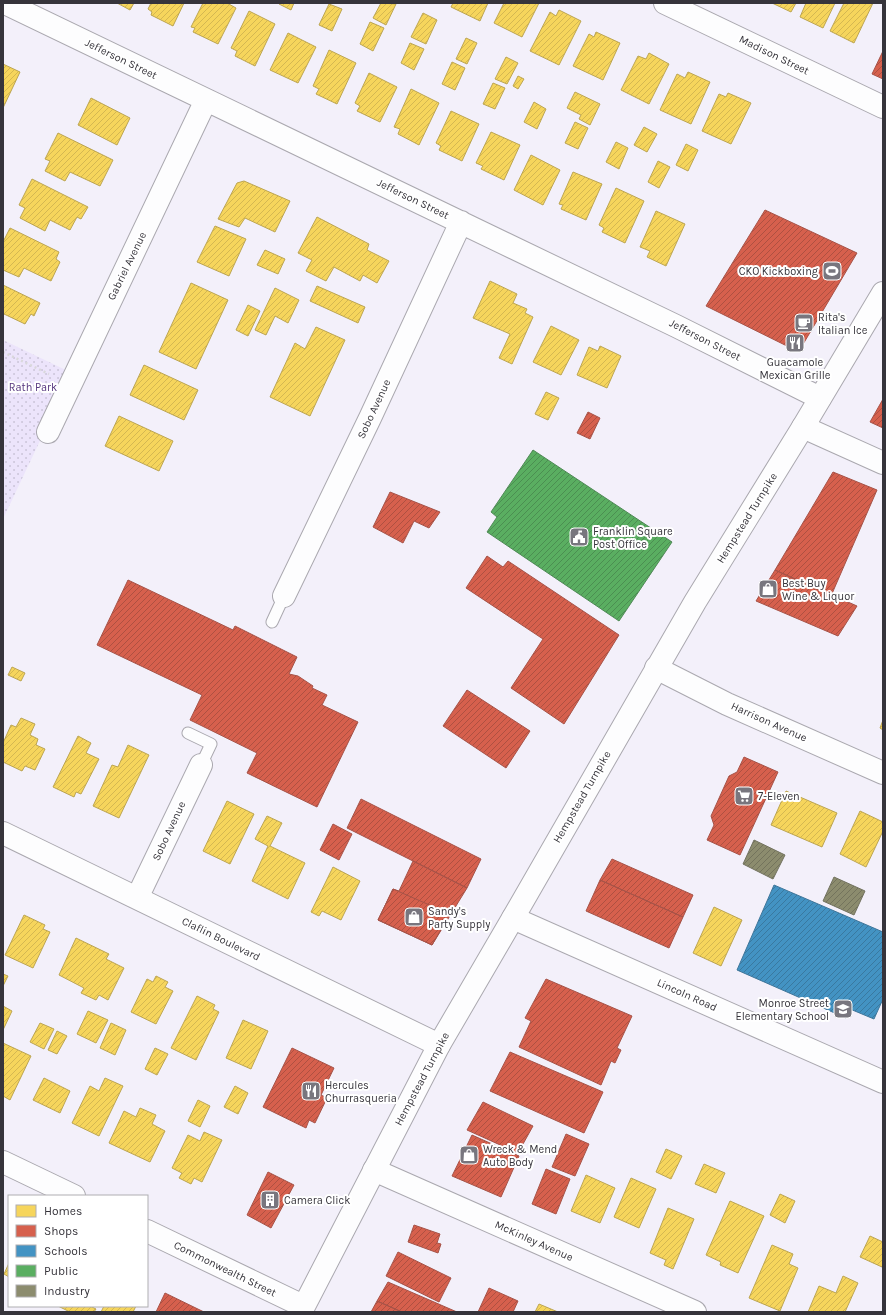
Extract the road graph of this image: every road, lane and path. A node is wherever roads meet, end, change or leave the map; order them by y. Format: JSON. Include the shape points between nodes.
{"nodes":[{"id":1,"x":5,"y":3,"type":"edge"},
{"id":2,"x":664,"y":3,"type":"edge"},
{"id":3,"x":206,"y":100,"type":"junction"},
{"id":4,"x":883,"y":107,"type":"edge"},
{"id":5,"x":461,"y":222,"type":"junction"},
{"id":6,"x":883,"y":293,"type":"edge"},
{"id":7,"x":3,"y":352,"type":"edge"},
{"id":8,"x":70,"y":385,"type":"junction"},
{"id":9,"x":820,"y":398,"type":"junction"},
{"id":10,"x":803,"y":427,"type":"junction"},
{"id":11,"x":48,"y":432,"type":"dead end"},
{"id":12,"x":883,"y":463,"type":"edge"},
{"id":13,"x":284,"y":596,"type":"joint"},
{"id":14,"x":272,"y":622,"type":"dead end"},
{"id":15,"x":656,"y":668,"type":"junction"},
{"id":16,"x":188,"y":733,"type":"dead end"},
{"id":17,"x":201,"y":765,"type":"joint"},
{"id":18,"x":883,"y":773,"type":"edge"},
{"id":19,"x":3,"y":833,"type":"edge"},
{"id":20,"x":137,"y":898,"type":"junction"},
{"id":21,"x":513,"y":918,"type":"junction"},
{"id":22,"x":439,"y":1044,"type":"junction"},
{"id":23,"x":883,"y":1082,"type":"edge"},
{"id":24,"x":3,"y":1162,"type":"edge"},
{"id":25,"x":374,"y":1170,"type":"junction"},
{"id":26,"x":72,"y":1195,"type":"edge"},
{"id":27,"x":148,"y":1232,"type":"edge"},
{"id":28,"x":302,"y":1309,"type":"edge"},
{"id":29,"x":695,"y":1312,"type":"edge"}],
"edges":[{"from":1,"to":3,"type":"street","name":"Jefferson Street"},
{"from":2,"to":4,"type":"street","name":"Madison Street"},
{"from":3,"to":5,"type":"street","name":"Jefferson Street"},
{"from":3,"to":8,"type":"street","name":"Gabriel Avenue"},
{"from":5,"to":9,"type":"street","name":"Jefferson Street"},
{"from":5,"to":13,"type":"street","name":"Sobo Avenue"},
{"from":6,"to":9,"type":"street","name":"Hempstead Turnpike"},
{"from":7,"to":8,"type":"path"},
{"from":8,"to":11,"type":"street","name":"Gabriel Avenue"},
{"from":9,"to":10,"type":"street","name":"Hempstead Turnpike"},
{"from":10,"to":12,"type":"street"},
{"from":10,"to":15,"type":"street","name":"Hempstead Turnpike"},
{"from":13,"to":14,"type":"lane"},
{"from":15,"to":18,"type":"street","name":"Harrison Avenue","via":[[727,704]]},
{"from":15,"to":21,"type":"street","name":"Hempstead Turnpike"},
{"from":16,"to":17,"type":"lane","via":[[211,744]]},
{"from":17,"to":20,"type":"street","name":"Sobo Avenue"},
{"from":19,"to":20,"type":"street","name":"Claflin Boulevard"},
{"from":20,"to":22,"type":"street","name":"Claflin Boulevard"},
{"from":21,"to":22,"type":"street","name":"Hempstead Turnpike"},
{"from":21,"to":23,"type":"street","name":"Lincoln Road"},
{"from":22,"to":25,"type":"street","name":"Hempstead Turnpike"},
{"from":24,"to":26,"type":"street"},
{"from":25,"to":28,"type":"street","name":"Hempstead Turnpike"},
{"from":25,"to":29,"type":"street","name":"McKinley Avenue"},
{"from":27,"to":28,"type":"street","name":"Commonwealth Street"}]}
